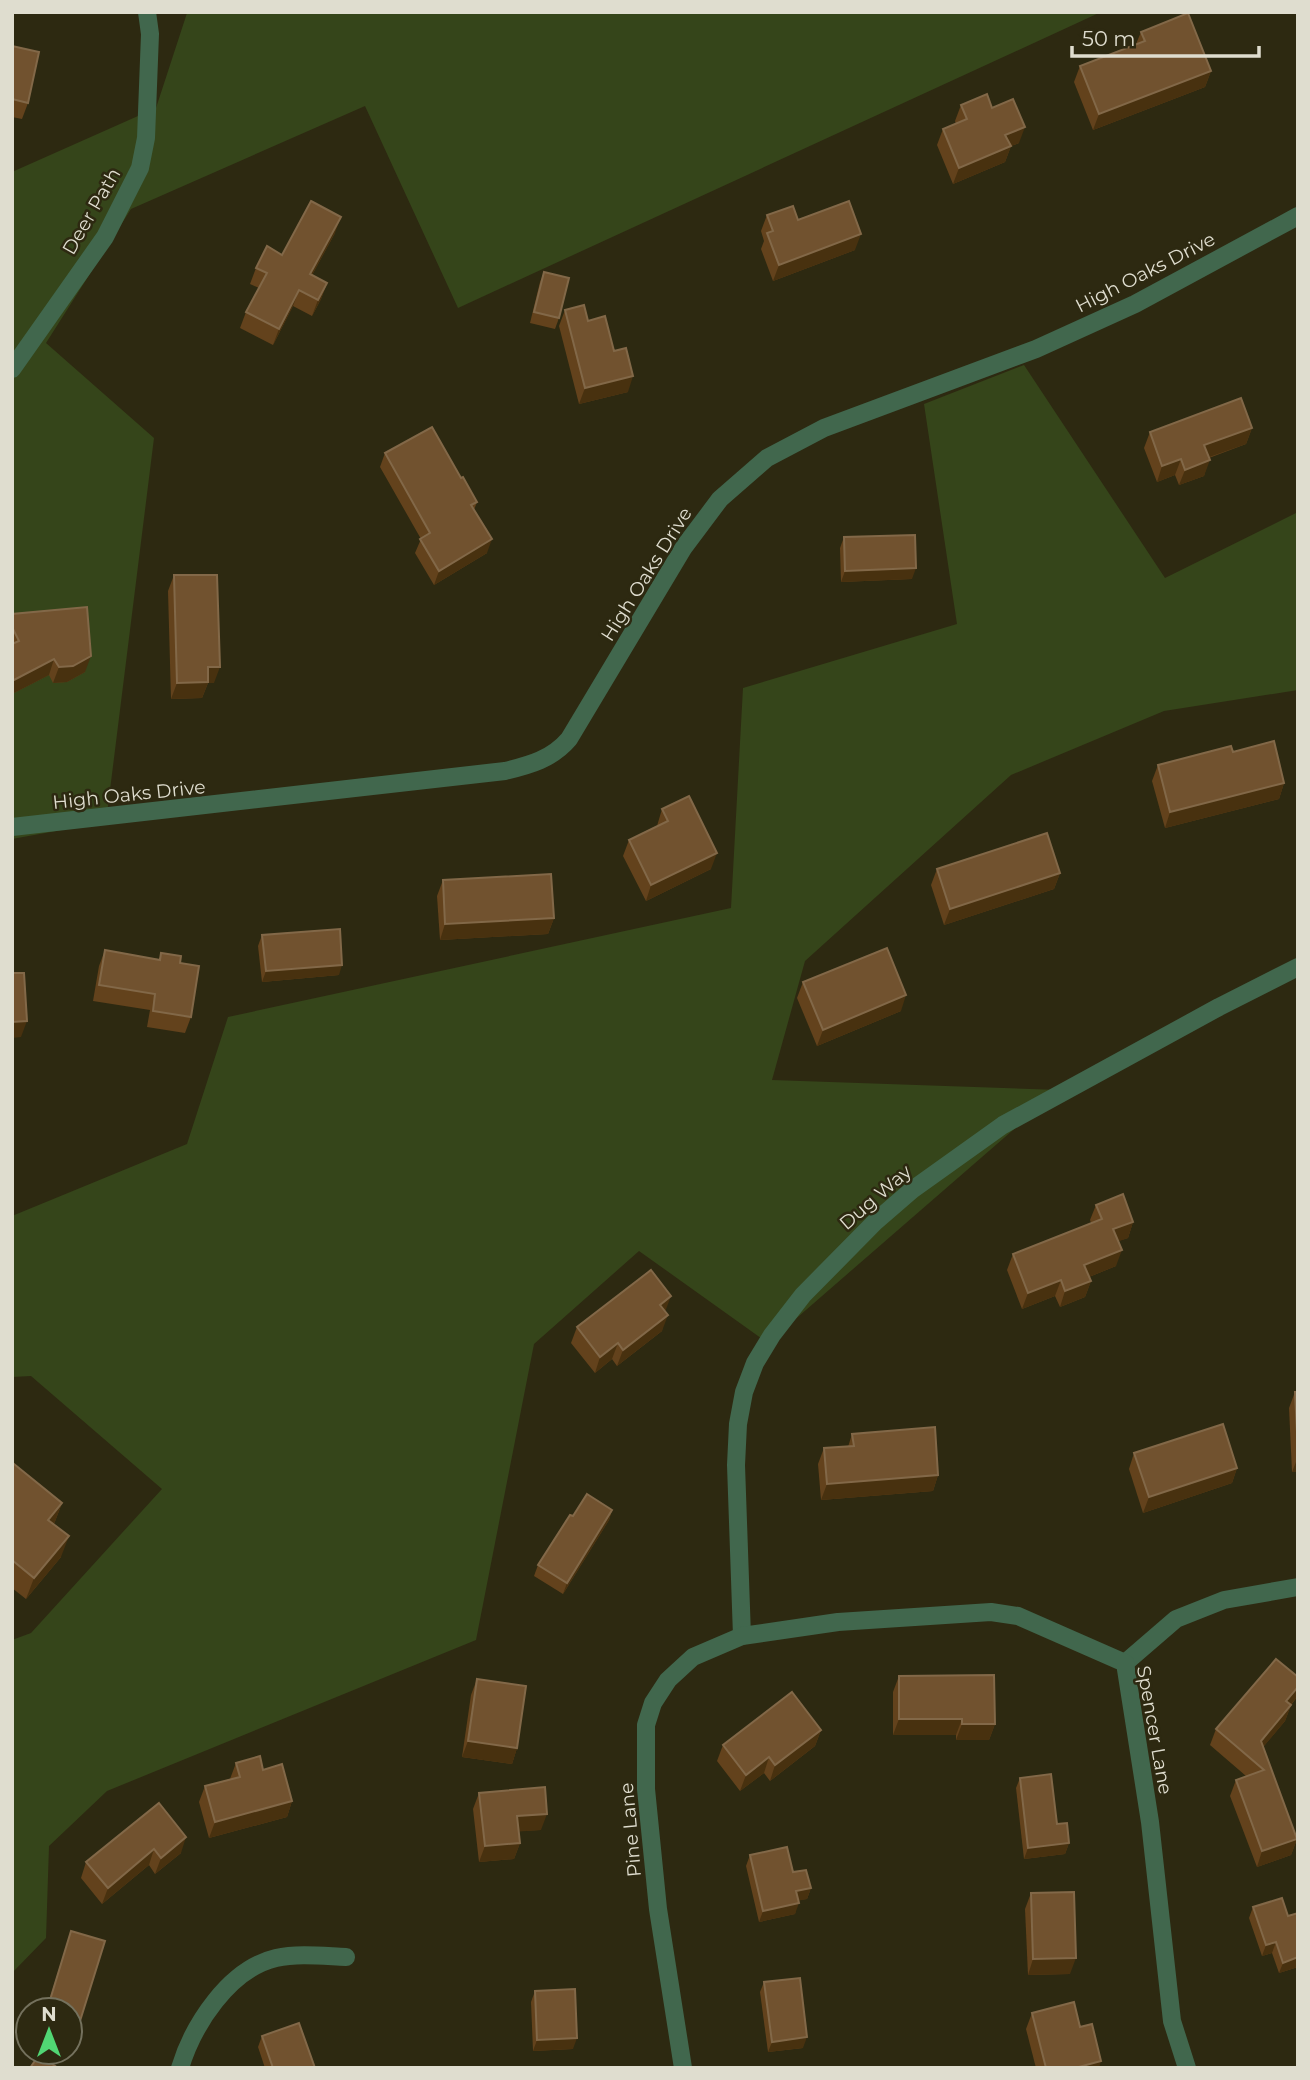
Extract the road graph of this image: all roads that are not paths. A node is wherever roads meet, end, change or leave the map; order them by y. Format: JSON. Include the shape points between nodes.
{"nodes":[{"id":1,"x":147,"y":12,"type":"edge"},
{"id":2,"x":1298,"y":216,"type":"edge"},
{"id":3,"x":12,"y":369,"type":"edge"},
{"id":4,"x":12,"y":827,"type":"edge"},
{"id":5,"x":1298,"y":968,"type":"edge"},
{"id":6,"x":1298,"y":1587,"type":"edge"},
{"id":7,"x":742,"y":1636,"type":"junction"},
{"id":8,"x":1125,"y":1663,"type":"junction"},
{"id":9,"x":346,"y":1957,"type":"dead end"},
{"id":10,"x":180,"y":2068,"type":"edge"},
{"id":11,"x":683,"y":2068,"type":"edge"},
{"id":12,"x":1187,"y":2068,"type":"edge"}],
"edges":[{"from":1,"to":3,"type":"street","name":"Deer Path","via":[[146,138],[140,168],[105,237]]},
{"from":2,"to":4,"type":"street","name":"High Oaks Drive","via":[[1135,304],[1036,349],[824,428],[767,458],[720,499],[684,547],[569,738],[558,751],[534,764]]},
{"from":5,"to":7,"type":"street","name":"Dug Way","via":[[1003,1125],[903,1198],[803,1295],[755,1363],[738,1424]]},
{"from":6,"to":8,"type":"street","via":[[1224,1600],[1176,1619]]},
{"from":7,"to":8,"type":"street","name":"Spencer Lane","via":[[838,1622],[992,1612],[1018,1616]]},
{"from":7,"to":11,"type":"street","name":"Pine Lane","via":[[693,1657],[668,1681],[653,1703],[646,1725],[646,1789],[658,1909]]},
{"from":8,"to":12,"type":"street","name":"Spencer Lane","via":[[1150,1822],[1172,2021]]},
{"from":9,"to":10,"type":"street","via":[[275,1958],[254,1968],[213,2003],[187,2045]]}]}
